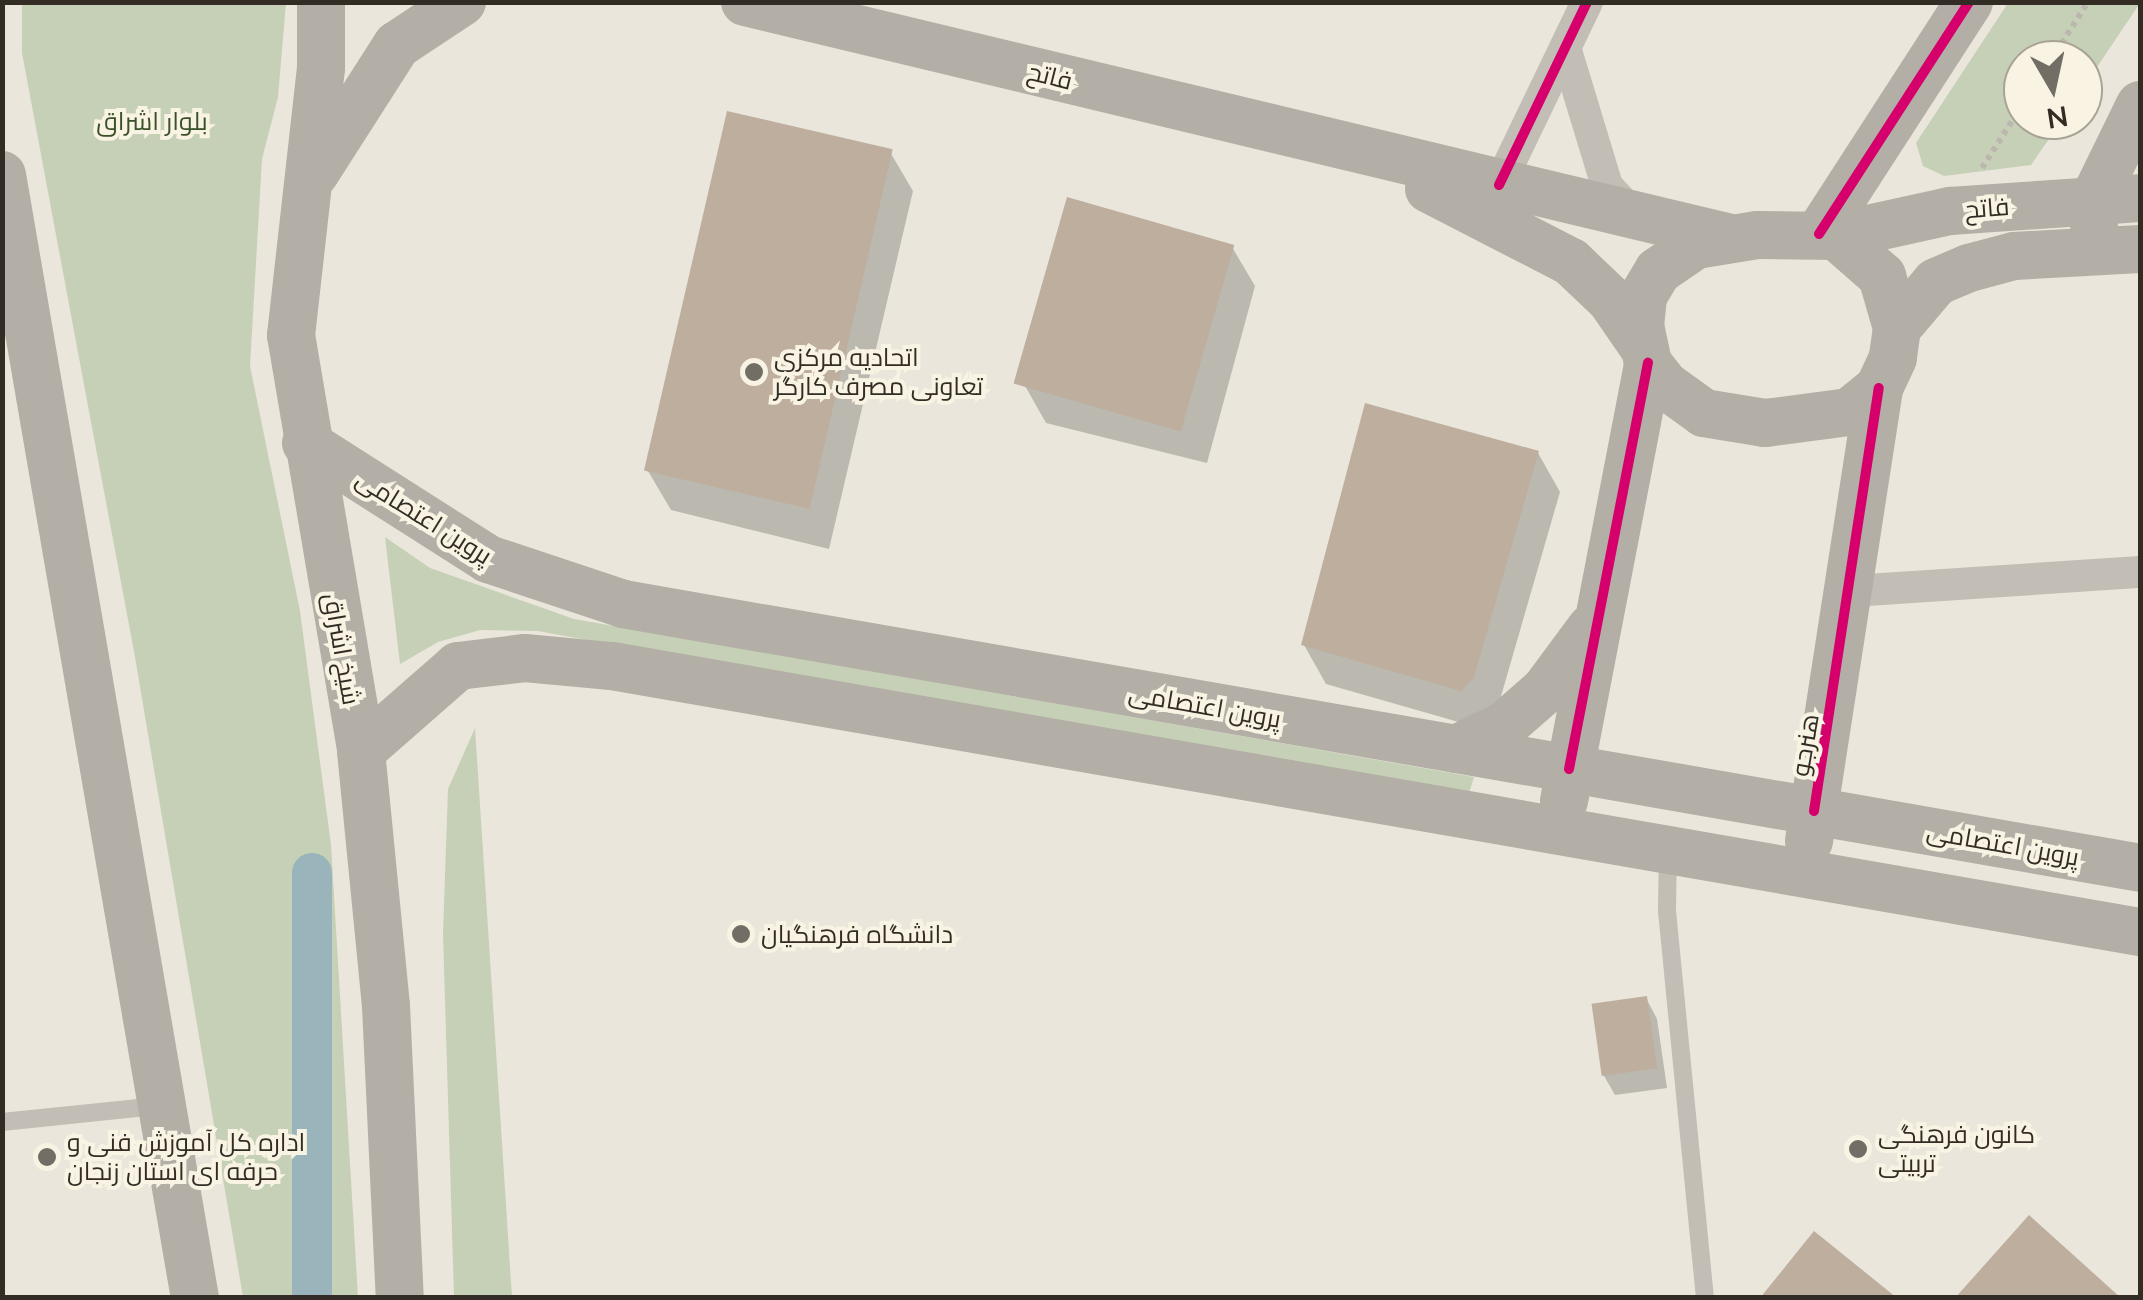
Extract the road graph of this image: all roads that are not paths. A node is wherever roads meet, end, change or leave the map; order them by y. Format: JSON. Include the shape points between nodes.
{"nodes":[{"id":1,"x":321,"y":2,"type":"edge"},
{"id":2,"x":462,"y":2,"type":"edge"},
{"id":3,"x":745,"y":2,"type":"edge"},
{"id":4,"x":1587,"y":2,"type":"edge"},
{"id":5,"x":1969,"y":2,"type":"edge"},
{"id":6,"x":1566,"y":54,"type":"junction"},
{"id":7,"x":2140,"y":105,"type":"edge"},
{"id":8,"x":1355,"y":150,"type":"junction"},
{"id":9,"x":2,"y":176,"type":"edge"},
{"id":10,"x":310,"y":180,"type":"junction"},
{"id":11,"x":1499,"y":185,"type":"junction"},
{"id":12,"x":2140,"y":198,"type":"edge"},
{"id":13,"x":2092,"y":201,"type":"junction"},
{"id":14,"x":1635,"y":216,"type":"junction"},
{"id":15,"x":1828,"y":235,"type":"junction"},
{"id":16,"x":1730,"y":238,"type":"junction"},
{"id":17,"x":2118,"y":250,"type":"edge"},
{"id":18,"x":2,"y":289,"type":"edge"},
{"id":19,"x":1897,"y":328,"type":"junction"},
{"id":20,"x":34,"y":332,"type":"junction"},
{"id":21,"x":1645,"y":354,"type":"junction"},
{"id":22,"x":1879,"y":388,"type":"junction"},
{"id":23,"x":306,"y":443,"type":"junction"},
{"id":24,"x":2140,"y":572,"type":"edge"},
{"id":25,"x":1852,"y":591,"type":"junction"},
{"id":26,"x":1598,"y":617,"type":"junction"},
{"id":27,"x":1456,"y":749,"type":"junction"},
{"id":28,"x":360,"y":751,"type":"junction"},
{"id":29,"x":1569,"y":769,"type":"junction"},
{"id":30,"x":1814,"y":812,"type":"junction"},
{"id":31,"x":1559,"y":832,"type":"junction"},
{"id":32,"x":1668,"y":850,"type":"junction"},
{"id":33,"x":2140,"y":868,"type":"edge"},
{"id":34,"x":1803,"y":874,"type":"junction"},
{"id":35,"x":2140,"y":932,"type":"edge"},
{"id":36,"x":163,"y":1106,"type":"junction"},
{"id":37,"x":2,"y":1122,"type":"edge"},
{"id":38,"x":195,"y":1298,"type":"edge"},
{"id":39,"x":400,"y":1298,"type":"edge"},
{"id":40,"x":1705,"y":1298,"type":"edge"}],
"edges":[{"from":1,"to":10,"type":"main road","name":"شیخ اشراق"},
{"from":2,"to":10,"type":"main road","via":[[397,45]]},
{"from":3,"to":8,"type":"main road","name":"فاتح"},
{"from":4,"to":6,"type":"street"},
{"from":5,"to":15,"type":"main road"},
{"from":6,"to":11,"type":"street"},
{"from":6,"to":14,"type":"street","via":[[1607,186]]},
{"from":7,"to":13,"type":"main road"},
{"from":8,"to":11,"type":"main road"},
{"from":8,"to":21,"type":"main road","via":[[1571,262],[1611,300]]},
{"from":9,"to":20,"type":"main road"},
{"from":10,"to":23,"type":"main road","name":"شیخ اشراق","via":[[291,335]]},
{"from":11,"to":14,"type":"main road"},
{"from":12,"to":13,"type":"main road","name":"فاتح"},
{"from":13,"to":15,"type":"main road","name":"فاتح","via":[[1954,211]]},
{"from":13,"to":17,"type":"main road"},
{"from":14,"to":16,"type":"main road"},
{"from":15,"to":16,"type":"main road"},
{"from":15,"to":19,"type":"main road","via":[[1882,276]]},
{"from":16,"to":21,"type":"main road","via":[[1696,245],[1658,272],[1643,296]]},
{"from":17,"to":19,"type":"main road","name":"فاتح","via":[[2014,256],[1969,268],[1936,282]]},
{"from":18,"to":20,"type":"main road"},
{"from":19,"to":22,"type":"main road"},
{"from":20,"to":36,"type":"main road"},
{"from":21,"to":22,"type":"main road","via":[[1665,385],[1704,413],[1766,423],[1849,412]]},
{"from":21,"to":26,"type":"main road"},
{"from":22,"to":25,"type":"main road","name":"هنرجو"},
{"from":23,"to":27,"type":"main road","name":"پروین اعتصامی","via":[[488,559],[623,604]]},
{"from":23,"to":28,"type":"main road","name":"شیخ اشراق"},
{"from":24,"to":25,"type":"street"},
{"from":25,"to":30,"type":"main road","name":"هنرجو"},
{"from":26,"to":27,"type":"main road","via":[[1545,690],[1505,725]]},
{"from":26,"to":29,"type":"main road"},
{"from":27,"to":29,"type":"main road","name":"پروین اعتصامی"},
{"from":28,"to":31,"type":"main road","via":[[458,666],[525,658],[629,669]]},
{"from":28,"to":39,"type":"main road","name":"شیخ اشراق","via":[[386,1006]]},
{"from":29,"to":30,"type":"main road","name":"پروین اعتصامی"},
{"from":29,"to":31,"type":"main road"},
{"from":30,"to":33,"type":"main road","name":"پروین اعتصامی"},
{"from":30,"to":34,"type":"main road","name":"هنرجو"},
{"from":31,"to":32,"type":"main road"},
{"from":32,"to":34,"type":"main road"},
{"from":32,"to":40,"type":"lane","via":[[1667,912]]},
{"from":34,"to":35,"type":"main road"},
{"from":36,"to":37,"type":"lane"},
{"from":36,"to":38,"type":"main road"}]}
